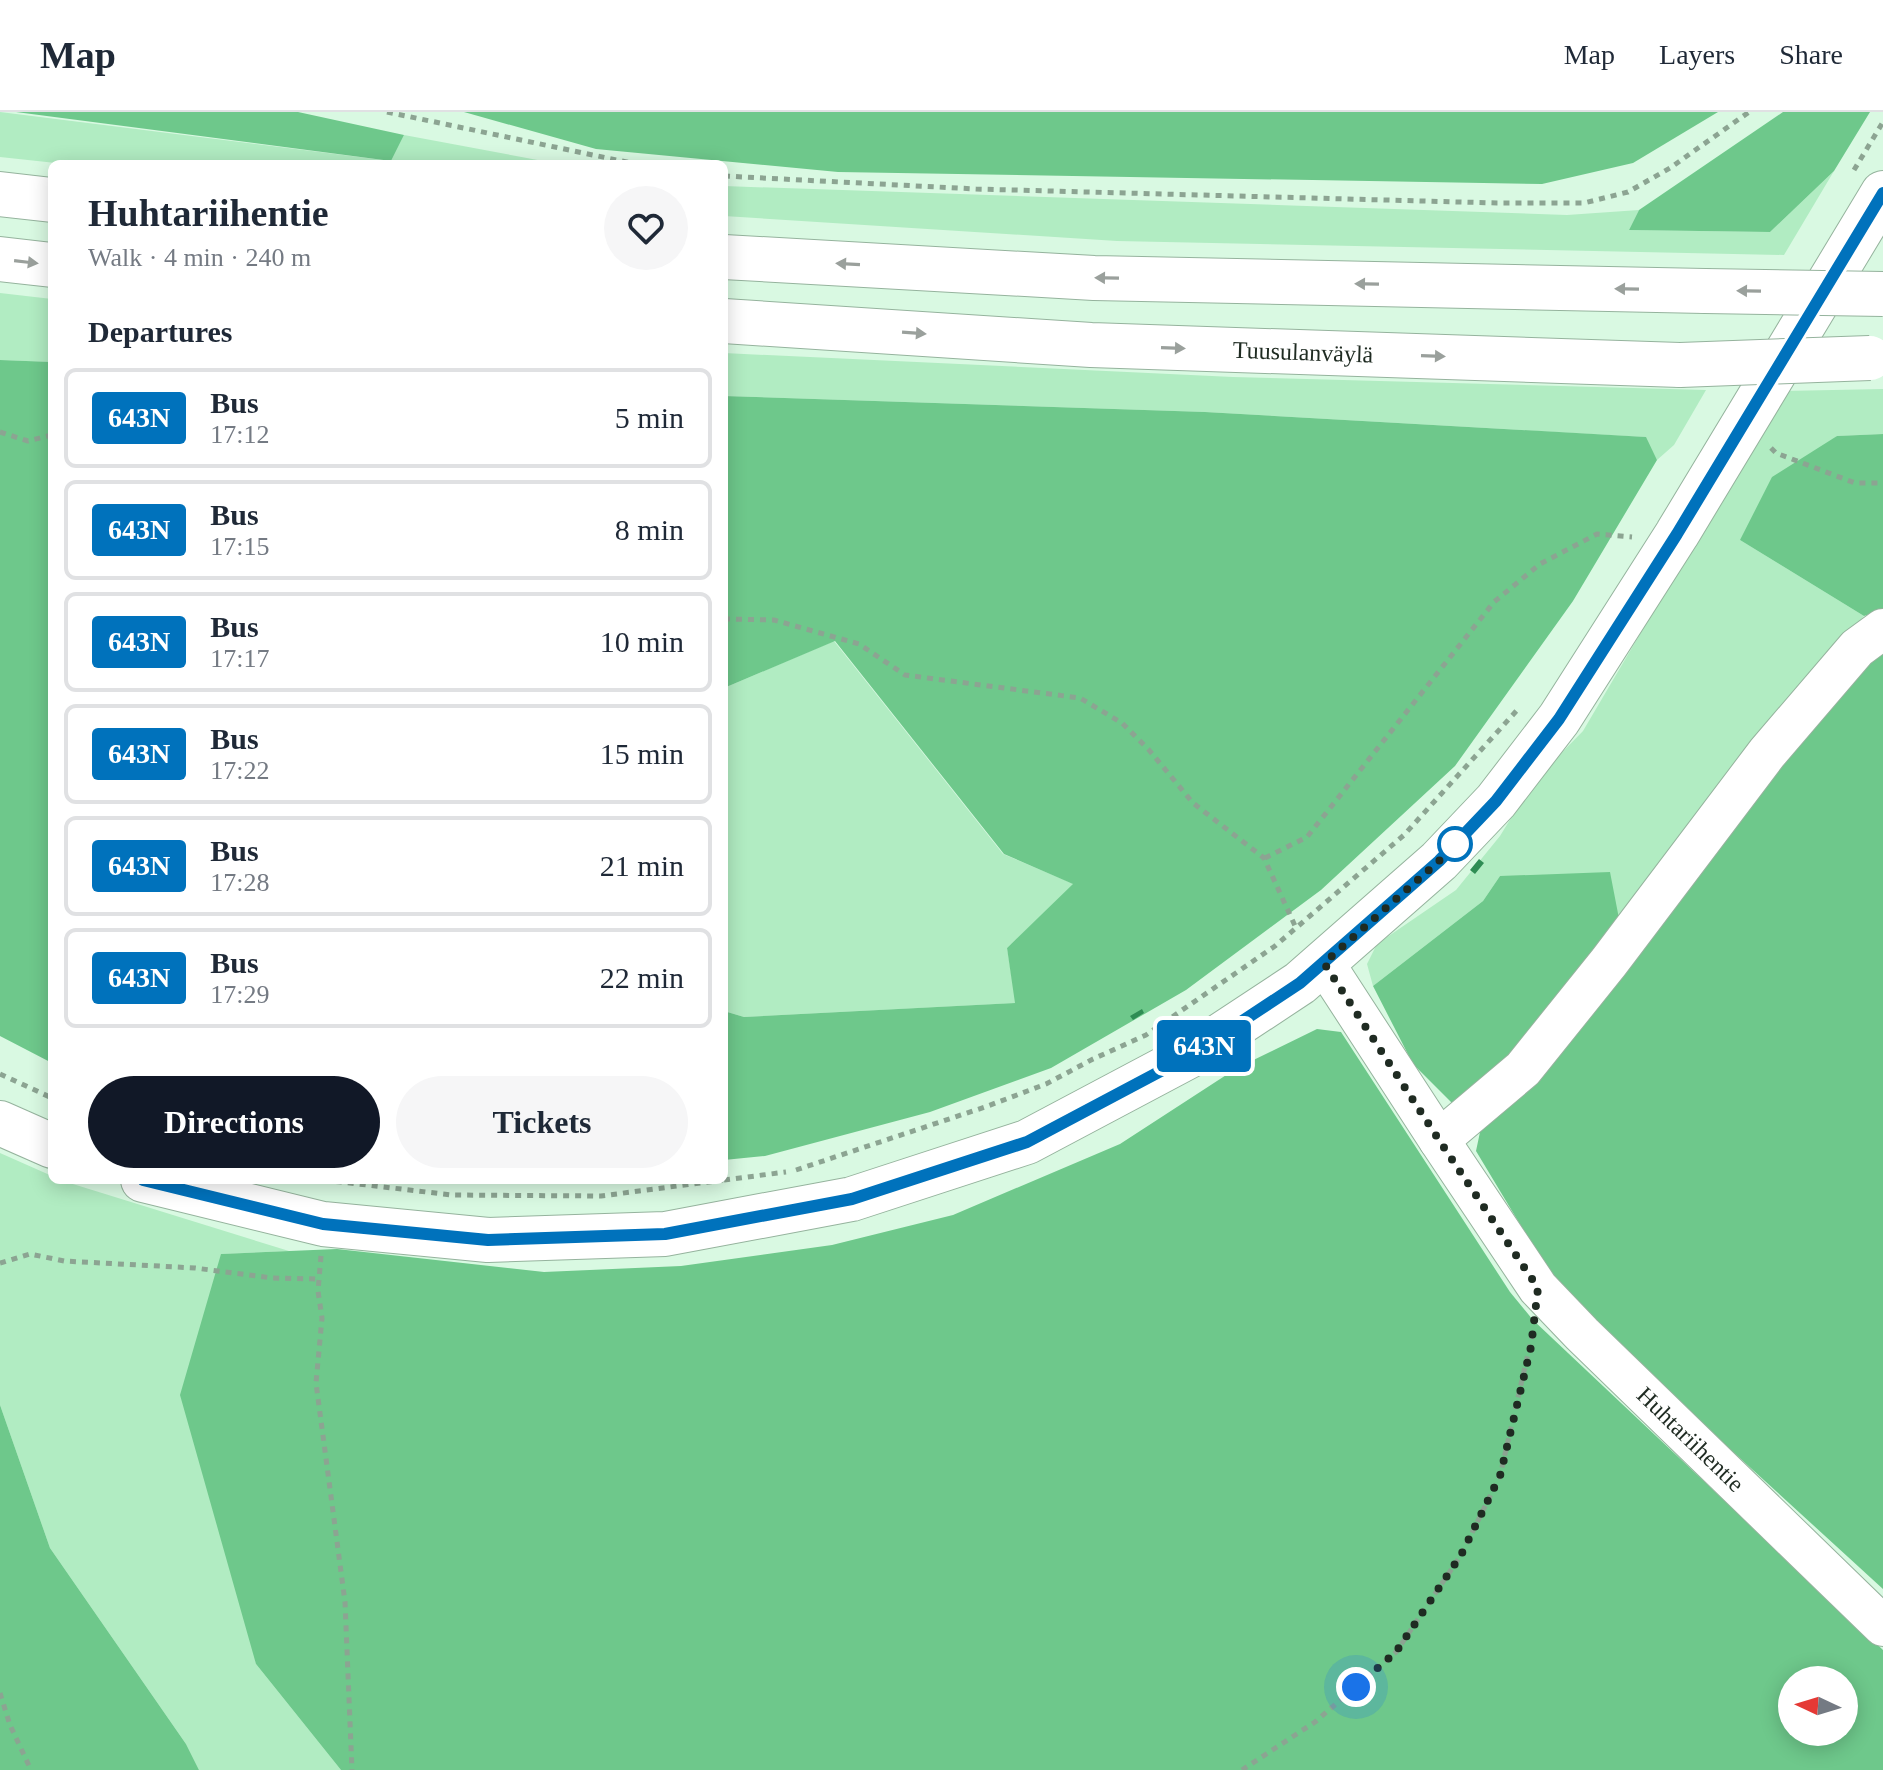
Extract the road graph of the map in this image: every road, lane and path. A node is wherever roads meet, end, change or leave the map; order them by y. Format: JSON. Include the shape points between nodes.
{"nodes":[{"id":1,"x":387,"y":112,"type":"edge"},
{"id":2,"x":426,"y":112,"type":"edge"},
{"id":3,"x":1749,"y":112,"type":"edge"},
{"id":4,"x":421,"y":120,"type":"junction"},
{"id":5,"x":1883,"y":122,"type":"edge"},
{"id":6,"x":616,"y":160,"type":"edge"},
{"id":7,"x":728,"y":176,"type":"edge"},
{"id":8,"x":1865,"y":188,"type":"edge"},
{"id":9,"x":0,"y":194,"type":"edge"},
{"id":10,"x":48,"y":200,"type":"edge"},
{"id":11,"x":728,"y":257,"type":"edge"},
{"id":12,"x":0,"y":259,"type":"edge"},
{"id":13,"x":48,"y":265,"type":"edge"},
{"id":14,"x":1883,"y":294,"type":"edge"},
{"id":15,"x":728,"y":321,"type":"edge"},
{"id":16,"x":1877,"y":358,"type":"edge"},
{"id":17,"x":1743,"y":425,"type":"junction"},
{"id":18,"x":0,"y":432,"type":"edge"},
{"id":19,"x":48,"y":436,"type":"edge"},
{"id":20,"x":1883,"y":483,"type":"edge"},
{"id":21,"x":1640,"y":524,"type":"dead end"},
{"id":22,"x":1632,"y":537,"type":"junction"},
{"id":23,"x":1624,"y":551,"type":"dead end"},
{"id":24,"x":728,"y":619,"type":"edge"},
{"id":25,"x":1883,"y":629,"type":"edge"},
{"id":26,"x":1520,"y":706,"type":"dead end"},
{"id":27,"x":1264,"y":858,"type":"junction"},
{"id":28,"x":1296,"y":928,"type":"junction"},
{"id":29,"x":1324,"y":963,"type":"junction"},
{"id":30,"x":0,"y":1074,"type":"edge"},
{"id":31,"x":48,"y":1096,"type":"edge"},
{"id":32,"x":0,"y":1123,"type":"edge"},
{"id":33,"x":1439,"y":1140,"type":"junction"},
{"id":34,"x":48,"y":1144,"type":"edge"},
{"id":35,"x":728,"y":1179,"type":"edge"},
{"id":36,"x":159,"y":1184,"type":"edge"},
{"id":37,"x":358,"y":1184,"type":"edge"},
{"id":38,"x":690,"y":1184,"type":"edge"},
{"id":39,"x":323,"y":1224,"type":"junction"},
{"id":40,"x":0,"y":1263,"type":"edge"},
{"id":41,"x":319,"y":1279,"type":"junction"},
{"id":42,"x":1538,"y":1288,"type":"junction"},
{"id":43,"x":1883,"y":1626,"type":"edge"},
{"id":44,"x":0,"y":1693,"type":"edge"},
{"id":45,"x":31,"y":1770,"type":"edge"},
{"id":46,"x":352,"y":1770,"type":"edge"},
{"id":47,"x":1242,"y":1770,"type":"edge"}],
"edges":[{"from":1,"to":4,"type":"path"},
{"from":2,"to":4,"type":"path"},
{"from":3,"to":7,"type":"path","via":[[1628,192],[1584,203],[976,189]]},
{"from":4,"to":6,"type":"path"},
{"from":5,"to":8,"type":"path"},
{"from":8,"to":17,"type":"main road"},
{"from":9,"to":10,"type":"main road"},
{"from":14,"to":11,"type":"main road","one_way":true,"bridge":true,"via":[[1094,278]]},
{"from":12,"to":13,"type":"main road","one_way":true},
{"from":15,"to":16,"type":"main road","name":"Tuusulanväylä","one_way":true,"bridge":true,"via":[[1091,345],[1680,365]]},
{"from":17,"to":20,"type":"path","via":[[1776,453],[1855,483]]},
{"from":17,"to":29,"type":"main road","via":[[1559,719],[1496,801],[1439,861]]},
{"from":18,"to":19,"type":"path","via":[[28,441]]},
{"from":21,"to":22,"type":"path"},
{"from":22,"to":23,"type":"path"},
{"from":22,"to":27,"type":"path","via":[[1597,534],[1540,564],[1494,602],[1307,837]]},
{"from":24,"to":27,"type":"path","via":[[774,620],[859,644],[905,675],[1080,698],[1122,723],[1193,803]]},
{"from":25,"to":33,"type":"street","via":[[1857,648],[1767,753],[1523,1069]]},
{"from":26,"to":28,"type":"path","via":[[1404,835]]},
{"from":27,"to":28,"type":"path"},
{"from":28,"to":35,"type":"path","via":[[1146,1035],[1046,1084],[797,1170]]},
{"from":29,"to":33,"type":"street","name":"Huhtariihentie"},
{"from":29,"to":39,"type":"main road","via":[[1191,1055],[1027,1142],[852,1199],[665,1234],[488,1240]]},
{"from":30,"to":31,"type":"path"},
{"from":32,"to":34,"type":"main road"},
{"from":33,"to":42,"type":"street","name":"Huhtariihentie"},
{"from":36,"to":39,"type":"main road"},
{"from":37,"to":38,"type":"path","via":[[452,1195],[586,1196]]},
{"from":39,"to":41,"type":"path"},
{"from":40,"to":41,"type":"path","via":[[30,1254],[64,1261]]},
{"from":41,"to":46,"type":"path","via":[[322,1318],[316,1383],[345,1602]]},
{"from":42,"to":43,"type":"street","name":"Huhtariihentie"},
{"from":42,"to":47,"type":"path","via":[[1531,1347],[1500,1476],[1461,1555],[1396,1652],[1315,1722]]},
{"from":44,"to":45,"type":"path"}]}
